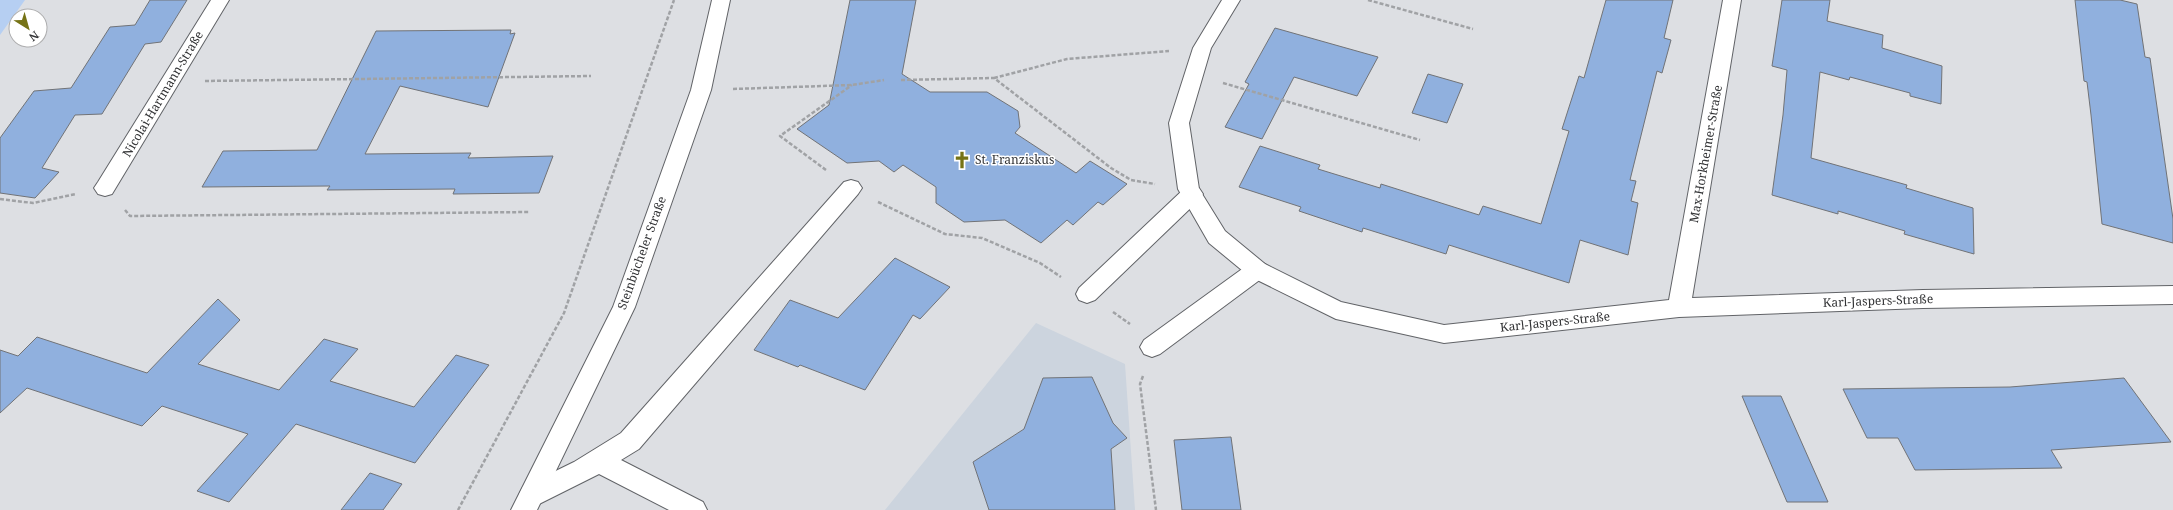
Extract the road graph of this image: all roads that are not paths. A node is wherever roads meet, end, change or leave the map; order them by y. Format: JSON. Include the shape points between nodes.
{"nodes":[{"id":1,"x":220,"y":0,"type":"edge"},
{"id":2,"x":721,"y":0,"type":"edge"},
{"id":3,"x":1231,"y":0,"type":"edge"},
{"id":4,"x":1732,"y":0,"type":"edge"},
{"id":5,"x":106,"y":188,"type":"road end"},
{"id":6,"x":851,"y":188,"type":"road end"},
{"id":7,"x":1192,"y":194,"type":"junction"},
{"id":8,"x":1257,"y":270,"type":"junction"},
{"id":9,"x":1087,"y":294,"type":"road end"},
{"id":10,"x":2173,"y":295,"type":"edge"},
{"id":11,"x":1679,"y":308,"type":"junction"},
{"id":12,"x":1152,"y":347,"type":"road end"},
{"id":13,"x":600,"y":462,"type":"junction"},
{"id":14,"x":528,"y":502,"type":"edge"},
{"id":15,"x":694,"y":510,"type":"edge"}],
"edges":[{"from":1,"to":5,"type":"street","name":"Nicolai-Hartmann-Straße"},
{"from":2,"to":14,"type":"street","name":"Steinbücheler Straße","via":[[700,90],[624,307]]},
{"from":3,"to":7,"type":"street","name":"Karl-Jaspers-Straße","via":[[1202,48],[1179,124],[1189,189]]},
{"from":4,"to":11,"type":"street","name":"Max-Horkheimer-Straße"},
{"from":6,"to":13,"type":"street","name":"Steinbücheler Straße","via":[[630,442]]},
{"from":7,"to":8,"type":"street","name":"Karl-Jaspers-Straße","via":[[1218,237]]},
{"from":7,"to":9,"type":"street"},
{"from":8,"to":11,"type":"street","name":"Karl-Jaspers-Straße","via":[[1336,310],[1444,334]]},
{"from":8,"to":12,"type":"street"},
{"from":10,"to":11,"type":"street","name":"Karl-Jaspers-Straße","via":[[1923,299]]},
{"from":13,"to":14,"type":"street","name":"Steinbücheler Straße"},
{"from":13,"to":15,"type":"street"}]}
